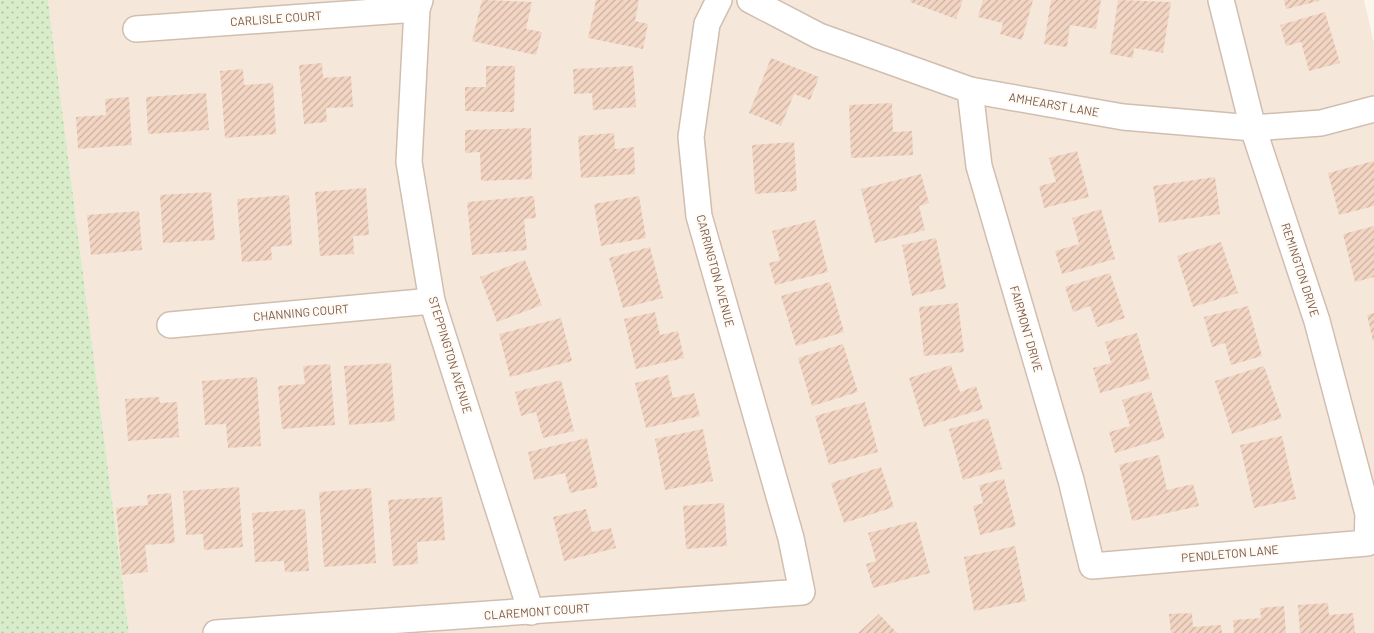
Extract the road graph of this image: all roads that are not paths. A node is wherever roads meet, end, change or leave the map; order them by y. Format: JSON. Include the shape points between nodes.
{"nodes":[{"id":1,"x":719,"y":0,"type":"edge"},
{"id":2,"x":750,"y":0,"type":"edge"},
{"id":3,"x":1221,"y":0,"type":"edge"},
{"id":4,"x":418,"y":4,"type":"edge"},
{"id":5,"x":136,"y":28,"type":"dead end"},
{"id":6,"x":970,"y":90,"type":"junction"},
{"id":7,"x":1374,"y":109,"type":"edge"},
{"id":8,"x":1253,"y":128,"type":"junction"},
{"id":9,"x":432,"y":301,"type":"junction"},
{"id":10,"x":170,"y":325,"type":"dead end"},
{"id":11,"x":791,"y":538,"type":"joint"},
{"id":12,"x":1367,"y":543,"type":"joint"},
{"id":13,"x":1092,"y":566,"type":"joint"},
{"id":14,"x":532,"y":612,"type":"junction"},
{"id":15,"x":216,"y":633,"type":"edge"}],
"edges":[{"from":1,"to":11,"type":"street","name":"CARRINGTON AVENUE","via":[[707,24],[691,137],[699,216]]},
{"from":2,"to":6,"type":"street","name":"AMHEARST LANE","via":[[819,36]]},
{"from":3,"to":8,"type":"street","name":"REMINGTON DRIVE"},
{"from":4,"to":5,"type":"street","name":"CARLISLE COURT"},
{"from":4,"to":9,"type":"street","name":"STEPPINGTON AVENUE","via":[[409,162]]},
{"from":6,"to":8,"type":"street","name":"AMHEARST LANE","via":[[1123,117]]},
{"from":6,"to":13,"type":"street","name":"FAIRMONT DRIVE","via":[[978,166],[1071,480]]},
{"from":7,"to":8,"type":"street","name":"AMHEARST LANE","via":[[1321,123]]},
{"from":8,"to":12,"type":"street","name":"REMINGTON DRIVE","via":[[1317,321],[1368,514]]},
{"from":9,"to":10,"type":"street","name":"CHANNING COURT"},
{"from":9,"to":14,"type":"street","name":"STEPPINGTON AVENUE"},
{"from":11,"to":14,"type":"street","name":"CLAREMONT COURT","via":[[802,592]]},
{"from":12,"to":13,"type":"street","name":"PENDLETON LANE"},
{"from":14,"to":15,"type":"street","name":"CLAREMONT COURT"}]}
